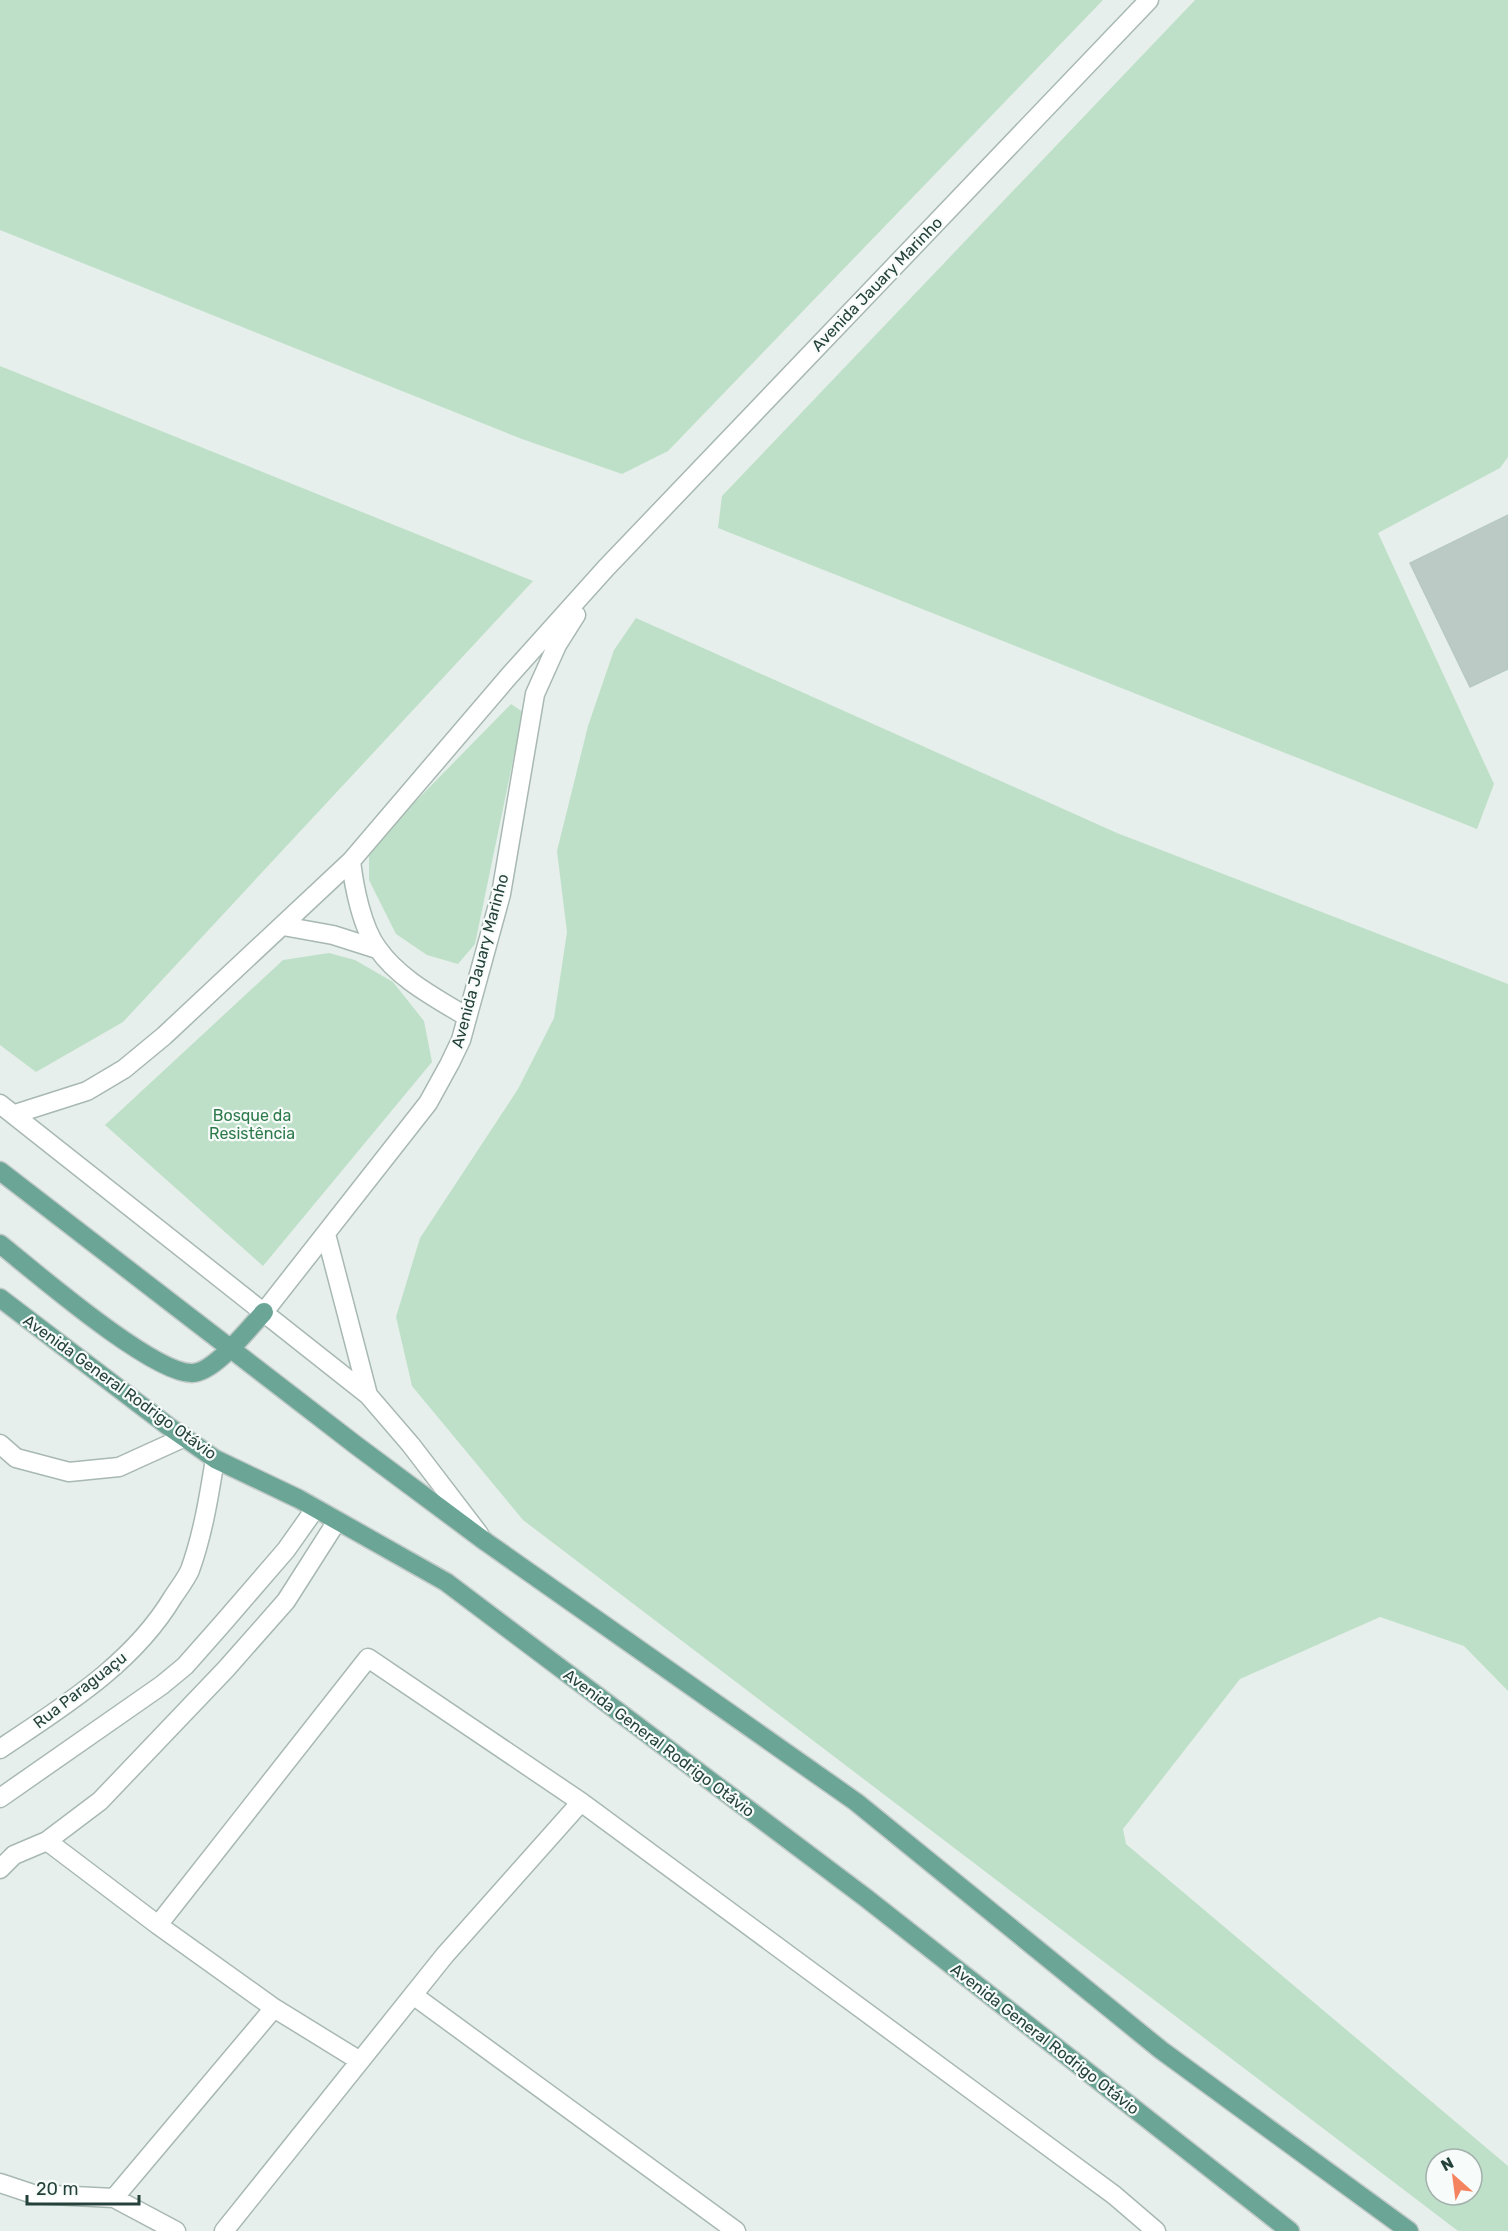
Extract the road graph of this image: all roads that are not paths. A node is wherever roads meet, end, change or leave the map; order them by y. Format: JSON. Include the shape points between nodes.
{"nodes":[{"id":1,"x":1149,"y":0,"type":"edge"},
{"id":2,"x":606,"y":568,"type":"junction"},
{"id":3,"x":351,"y":861,"type":"junction"},
{"id":4,"x":283,"y":926,"type":"junction"},
{"id":5,"x":377,"y":949,"type":"junction"},
{"id":6,"x":466,"y":1017,"type":"junction"},
{"id":7,"x":7,"y":1109,"type":"edge"},
{"id":8,"x":0,"y":1171,"type":"edge"},
{"id":9,"x":326,"y":1234,"type":"junction"},
{"id":10,"x":0,"y":1244,"type":"edge"},
{"id":11,"x":0,"y":1298,"type":"edge"},
{"id":12,"x":264,"y":1312,"type":"junction"},
{"id":13,"x":230,"y":1348,"type":"junction"},
{"id":14,"x":368,"y":1395,"type":"junction"},
{"id":15,"x":185,"y":1437,"type":"junction"},
{"id":16,"x":0,"y":1444,"type":"edge"},
{"id":17,"x":215,"y":1458,"type":"junction"},
{"id":18,"x":315,"y":1509,"type":"junction"},
{"id":19,"x":337,"y":1521,"type":"junction"},
{"id":20,"x":486,"y":1542,"type":"junction"},
{"id":21,"x":0,"y":1749,"type":"edge"},
{"id":22,"x":0,"y":1798,"type":"edge"},
{"id":23,"x":581,"y":1802,"type":"junction"},
{"id":24,"x":47,"y":1840,"type":"junction"},
{"id":25,"x":0,"y":1869,"type":"edge"},
{"id":26,"x":158,"y":1925,"type":"junction"},
{"id":27,"x":413,"y":1995,"type":"junction"},
{"id":28,"x":274,"y":2008,"type":"junction"},
{"id":29,"x":360,"y":2061,"type":"junction"},
{"id":30,"x":0,"y":2183,"type":"edge"},
{"id":31,"x":114,"y":2198,"type":"junction"},
{"id":32,"x":176,"y":2231,"type":"edge"},
{"id":33,"x":224,"y":2231,"type":"edge"},
{"id":34,"x":736,"y":2231,"type":"edge"},
{"id":35,"x":1156,"y":2231,"type":"edge"},
{"id":36,"x":1290,"y":2231,"type":"edge"},
{"id":37,"x":1409,"y":2231,"type":"edge"}],
"edges":[{"from":1,"to":2,"type":"street","name":"Avenida Jauary Marinho"},
{"from":2,"to":3,"type":"street","name":"Avenida Jauary Marinho"},
{"from":2,"to":6,"type":"street","name":"Avenida Jauary Marinho","via":[[557,645],[536,694],[501,894]]},
{"from":3,"to":4,"type":"street","name":"Avenida Jauary Marinho"},
{"from":3,"to":5,"type":"street","via":[[358,904]]},
{"from":4,"to":5,"type":"street"},
{"from":4,"to":7,"type":"street","name":"Avenida Jauary Marinho","via":[[124,1069],[87,1091]]},
{"from":5,"to":6,"type":"street","via":[[412,982]]},
{"from":6,"to":9,"type":"street","name":"Avenida Jauary Marinho","via":[[461,1040],[428,1103]]},
{"from":7,"to":12,"type":"street"},
{"from":8,"to":13,"type":"main road"},
{"from":9,"to":12,"type":"street","name":"Avenida Jauary Marinho"},
{"from":9,"to":14,"type":"street"},
{"from":10,"to":13,"type":"main road","via":[[135,1349],[172,1370],[192,1373],[206,1369]]},
{"from":11,"to":15,"type":"main road","name":"Avenida General Rodrigo Otávio"},
{"from":12,"to":13,"type":"main road"},
{"from":12,"to":14,"type":"street"},
{"from":13,"to":20,"type":"main road"},
{"from":14,"to":20,"type":"street"},
{"from":15,"to":16,"type":"street","via":[[119,1467],[69,1472],[16,1458]]},
{"from":15,"to":17,"type":"main road","name":"Avenida General Rodrigo Otávio"},
{"from":17,"to":18,"type":"main road","name":"Avenida General Rodrigo Otávio"},
{"from":17,"to":21,"type":"street","name":"Rua Paraguaçu","via":[[205,1515],[189,1571],[161,1617],[122,1661]]},
{"from":18,"to":19,"type":"main road","name":"Avenida General Rodrigo Otávio"},
{"from":18,"to":22,"type":"street","via":[[286,1550],[185,1666]]},
{"from":19,"to":24,"type":"street","via":[[286,1601],[226,1669],[100,1801]]},
{"from":19,"to":36,"type":"main road","name":"Avenida General Rodrigo Otávio","via":[[446,1582],[866,1898]]},
{"from":20,"to":37,"type":"main road","via":[[856,1802],[1161,2050]]},
{"from":23,"to":26,"type":"street","via":[[368,1658]]},
{"from":23,"to":27,"type":"street"},
{"from":23,"to":35,"type":"street","via":[[1105,2188]]},
{"from":24,"to":25,"type":"street","via":[[14,1855]]},
{"from":24,"to":26,"type":"street"},
{"from":26,"to":28,"type":"street"},
{"from":27,"to":29,"type":"street"},
{"from":27,"to":34,"type":"street"},
{"from":28,"to":29,"type":"street"},
{"from":28,"to":31,"type":"street"},
{"from":29,"to":33,"type":"street"},
{"from":30,"to":31,"type":"street","via":[[33,2194]]},
{"from":31,"to":32,"type":"street"}]}
